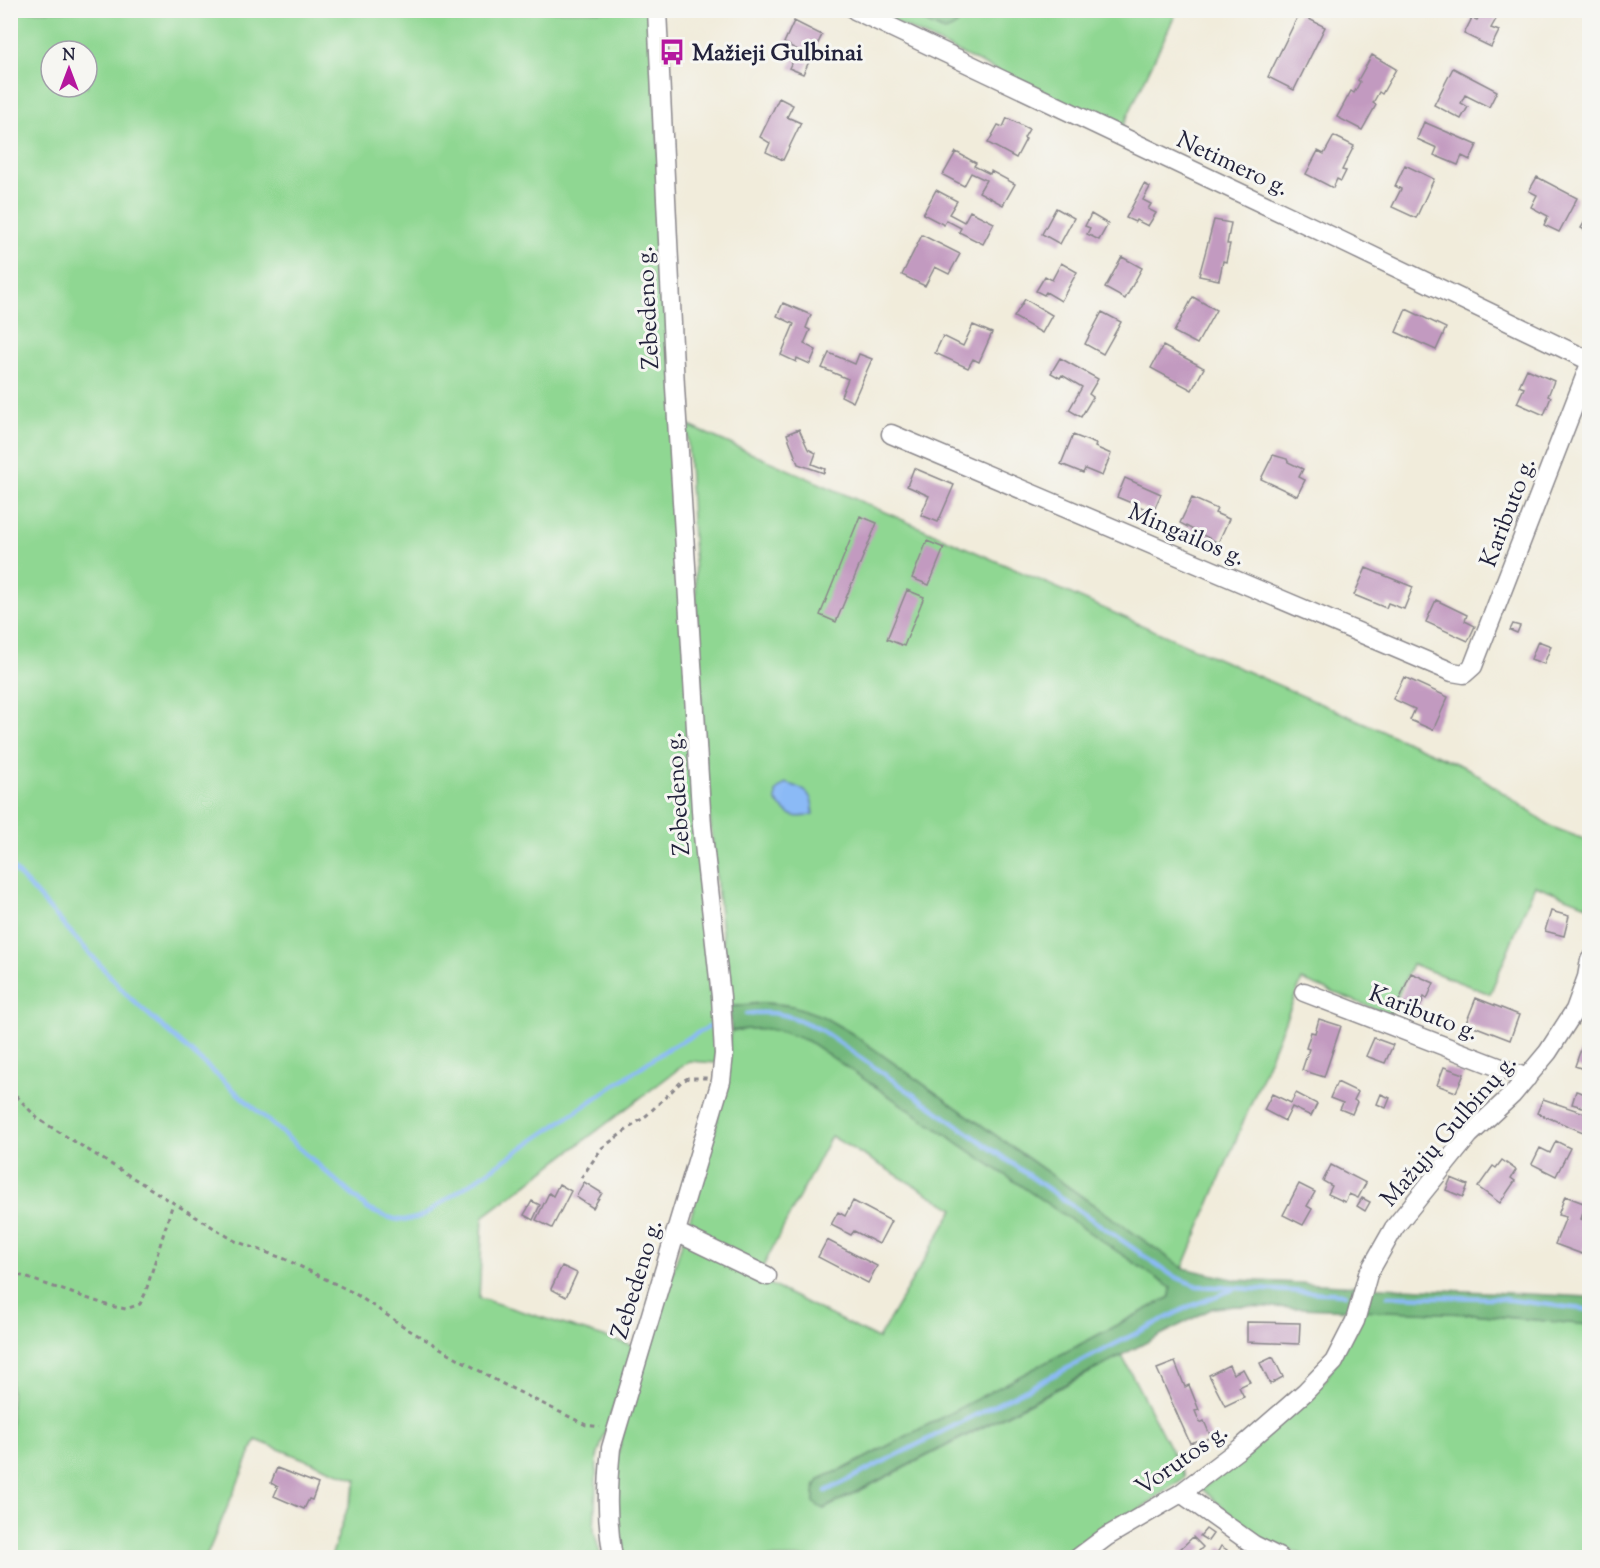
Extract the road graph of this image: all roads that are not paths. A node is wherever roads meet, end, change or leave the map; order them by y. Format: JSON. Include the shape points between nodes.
{"nodes":[{"id":1,"x":657,"y":10,"type":"edge"},
{"id":2,"x":855,"y":10,"type":"edge"},
{"id":3,"x":1590,"y":363,"type":"edge"},
{"id":4,"x":891,"y":434,"type":"dead end"},
{"id":5,"x":1464,"y":674,"type":"joint"},
{"id":6,"x":1590,"y":960,"type":"edge"},
{"id":7,"x":1304,"y":992,"type":"dead end"},
{"id":8,"x":1527,"y":1078,"type":"junction"},
{"id":9,"x":676,"y":1232,"type":"junction"},
{"id":10,"x":767,"y":1276,"type":"dead end"},
{"id":11,"x":1305,"y":1392,"type":"joint"},
{"id":12,"x":1181,"y":1492,"type":"junction"},
{"id":13,"x":613,"y":1557,"type":"edge"},
{"id":14,"x":1078,"y":1557,"type":"edge"},
{"id":15,"x":1280,"y":1557,"type":"edge"}],
"edges":[{"from":1,"to":9,"type":"street","name":"Zebedeno g.","via":[[702,826],[724,1054],[721,1081]]},
{"from":2,"to":3,"type":"street","name":"Netimero g."},
{"from":3,"to":5,"type":"street","name":"Kaributo g.","via":[[1473,666]]},
{"from":4,"to":5,"type":"street","name":"Mingailos g."},
{"from":6,"to":8,"type":"street","name":"Mažųjų Gulbinų g.","via":[[1575,1010]]},
{"from":7,"to":8,"type":"street","name":"Kaributo g."},
{"from":8,"to":11,"type":"street","name":"Mažųjų Gulbinų g.","via":[[1469,1135],[1394,1228],[1368,1274],[1355,1321],[1334,1362]]},
{"from":9,"to":10,"type":"street"},
{"from":9,"to":13,"type":"street","name":"Zebedeno g.","via":[[611,1448],[607,1524]]},
{"from":11,"to":12,"type":"street","name":"Vorutos g.","via":[[1243,1446]]},
{"from":12,"to":14,"type":"street","name":"Vorutos g."},
{"from":12,"to":15,"type":"street","via":[[1254,1545]]}]}
